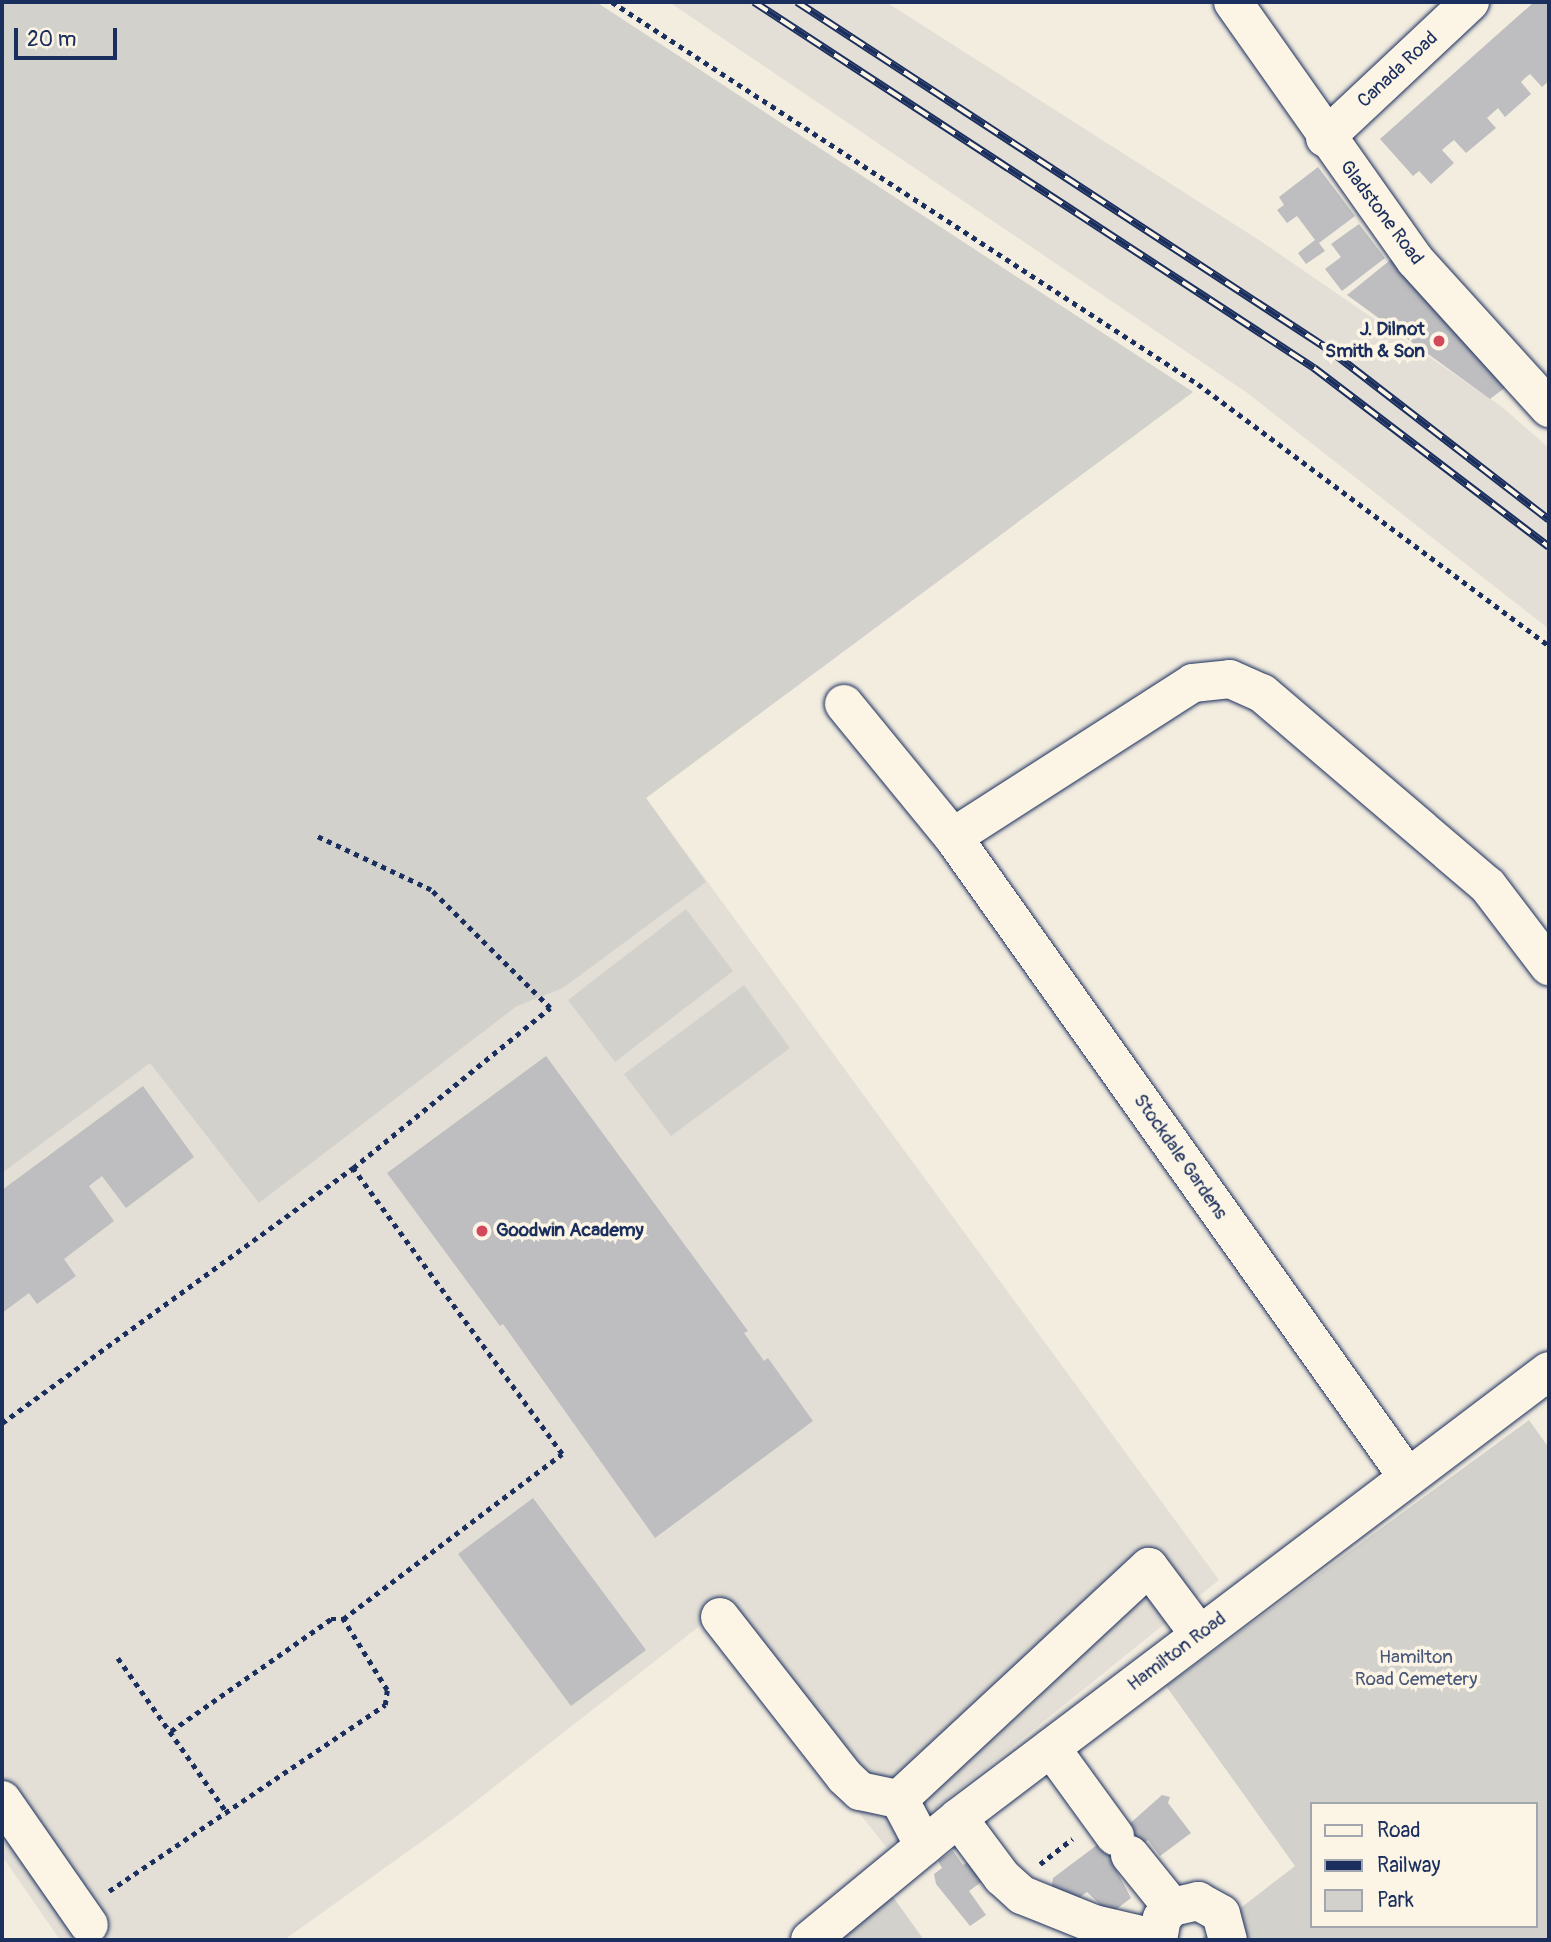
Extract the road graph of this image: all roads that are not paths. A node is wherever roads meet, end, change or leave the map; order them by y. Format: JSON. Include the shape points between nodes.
{"nodes":[{"id":1,"x":1233,"y":2,"type":"edge"},
{"id":2,"x":1471,"y":2,"type":"edge"},
{"id":3,"x":1325,"y":138,"type":"junction"},
{"id":4,"x":1549,"y":408,"type":"edge"},
{"id":5,"x":844,"y":704,"type":"dead end"},
{"id":6,"x":953,"y":837,"type":"junction"},
{"id":7,"x":1549,"y":966,"type":"edge"},
{"id":8,"x":1549,"y":1371,"type":"edge"},
{"id":9,"x":1406,"y":1476,"type":"junction"},
{"id":10,"x":720,"y":1617,"type":"dead end"},
{"id":11,"x":1199,"y":1634,"type":"junction"},
{"id":12,"x":1051,"y":1748,"type":"junction"},
{"id":13,"x":900,"y":1799,"type":"junction"},
{"id":14,"x":2,"y":1800,"type":"edge"},
{"id":15,"x":958,"y":1818,"type":"junction"},
{"id":16,"x":924,"y":1846,"type":"junction"},
{"id":17,"x":84,"y":1918,"type":"road end"},
{"id":18,"x":1146,"y":1932,"type":"edge"},
{"id":19,"x":810,"y":1940,"type":"edge"},
{"id":20,"x":1228,"y":1940,"type":"edge"}],
"edges":[{"from":1,"to":3,"type":"street","name":"Gladstone Road"},
{"from":2,"to":3,"type":"street","name":"Canada Road"},
{"from":3,"to":4,"type":"street","name":"Gladstone Road","via":[[1415,260]]},
{"from":5,"to":6,"type":"street","name":"Stockdale Gardens"},
{"from":6,"to":7,"type":"street","via":[[1193,683],[1230,678],[1262,693],[1488,886]]},
{"from":6,"to":9,"type":"street","name":"Stockdale Gardens"},
{"from":8,"to":9,"type":"street","name":"Hamilton Road"},
{"from":9,"to":11,"type":"street","name":"Hamilton Road"},
{"from":10,"to":13,"type":"street","via":[[845,1777],[860,1791]]},
{"from":11,"to":12,"type":"street","name":"Hamilton Road"},
{"from":11,"to":13,"type":"street","via":[[1149,1567]]},
{"from":12,"to":15,"type":"street","name":"Hamilton Road"},
{"from":12,"to":18,"type":"street","via":[[1116,1836]]},
{"from":13,"to":16,"type":"street"},
{"from":14,"to":17,"type":"street"},
{"from":15,"to":16,"type":"street","name":"Hamilton Road"},
{"from":15,"to":18,"type":"street","via":[[1012,1886],[1042,1907]]},
{"from":16,"to":19,"type":"street","name":"Hamilton Road"},
{"from":18,"to":20,"type":"street","via":[[1198,1900],[1211,1905],[1227,1927]]}]}
